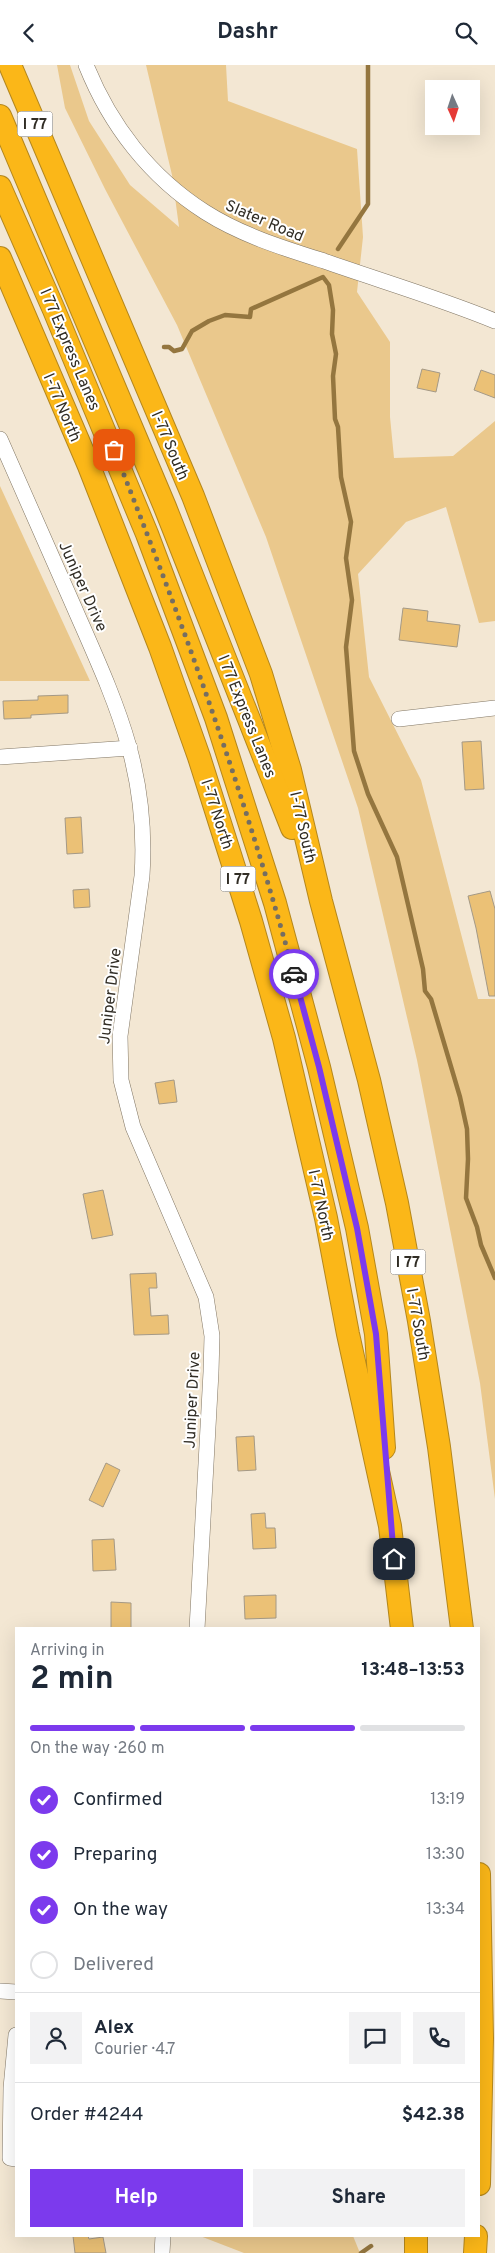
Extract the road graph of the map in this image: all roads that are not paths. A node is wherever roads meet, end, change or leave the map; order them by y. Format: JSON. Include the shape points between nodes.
{"nodes":[{"id":1,"x":10,"y":65,"type":"edge"},
{"id":2,"x":86,"y":65,"type":"edge"},
{"id":3,"x":0,"y":116,"type":"edge"},
{"id":4,"x":0,"y":187,"type":"edge"},
{"id":5,"x":0,"y":258,"type":"edge"},
{"id":6,"x":495,"y":321,"type":"edge"},
{"id":7,"x":0,"y":439,"type":"edge"},
{"id":8,"x":495,"y":708,"type":"edge"},
{"id":9,"x":399,"y":719,"type":"dead end"},
{"id":10,"x":130,"y":748,"type":"junction"},
{"id":11,"x":0,"y":757,"type":"edge"},
{"id":12,"x":321,"y":901,"type":"junction"},
{"id":13,"x":390,"y":1526,"type":"junction"},
{"id":14,"x":197,"y":1627,"type":"edge"},
{"id":15,"x":402,"y":1627,"type":"edge"},
{"id":16,"x":462,"y":1627,"type":"edge"},
{"id":17,"x":480,"y":1929,"type":"edge"},
{"id":18,"x":0,"y":1991,"type":"edge"},
{"id":19,"x":15,"y":1992,"type":"edge"},
{"id":20,"x":15,"y":2046,"type":"edge"},
{"id":21,"x":480,"y":2135,"type":"edge"},
{"id":22,"x":15,"y":2159,"type":"edge"},
{"id":23,"x":163,"y":2237,"type":"edge"},
{"id":24,"x":416,"y":2237,"type":"edge"},
{"id":25,"x":476,"y":2237,"type":"edge"},
{"id":26,"x":162,"y":2253,"type":"edge"},
{"id":27,"x":416,"y":2253,"type":"edge"},
{"id":28,"x":475,"y":2253,"type":"edge"}],
"edges":[{"from":1,"to":12,"type":"highway","name":"I-77 South","number":"I 77","via":[[167,433],[261,675],[290,769]]},
{"from":2,"to":6,"type":"street","name":"Slater Road","via":[[108,111],[136,151],[166,183],[206,213],[278,246]]},
{"from":3,"to":12,"type":"highway","name":"I 77 Express Lanes","number":"I 77","via":[[165,507]]},
{"from":4,"to":13,"type":"highway","name":"I 77 Express Lanes","number":"I 77","via":[[147,534],[216,718],[275,903],[319,1067],[372,1307]]},
{"from":5,"to":13,"type":"highway","name":"I-77 North","number":"I 77","via":[[89,466],[143,604],[199,757],[238,879],[277,1012],[306,1131]]},
{"from":7,"to":10,"type":"street","name":"Juniper Drive","via":[[112,694]]},
{"from":8,"to":9,"type":"street"},
{"from":10,"to":11,"type":"street"},
{"from":10,"to":14,"type":"street","name":"Juniper Drive","via":[[141,797],[144,851],[120,1036],[121,1079],[133,1127],[200,1279],[210,1314],[212,1337]]},
{"from":12,"to":16,"type":"highway","name":"I-77 South","number":"I 77","via":[[369,1080],[408,1260],[440,1447]]},
{"from":13,"to":15,"type":"highway","name":"I-77 North","number":"I 77"},
{"from":17,"to":21,"type":"highway"},
{"from":18,"to":19,"type":"street"},
{"from":20,"to":22,"type":"street","via":[[10,2158]]},
{"from":23,"to":26,"type":"street"},
{"from":24,"to":27,"type":"highway"},
{"from":25,"to":28,"type":"highway"}]}
